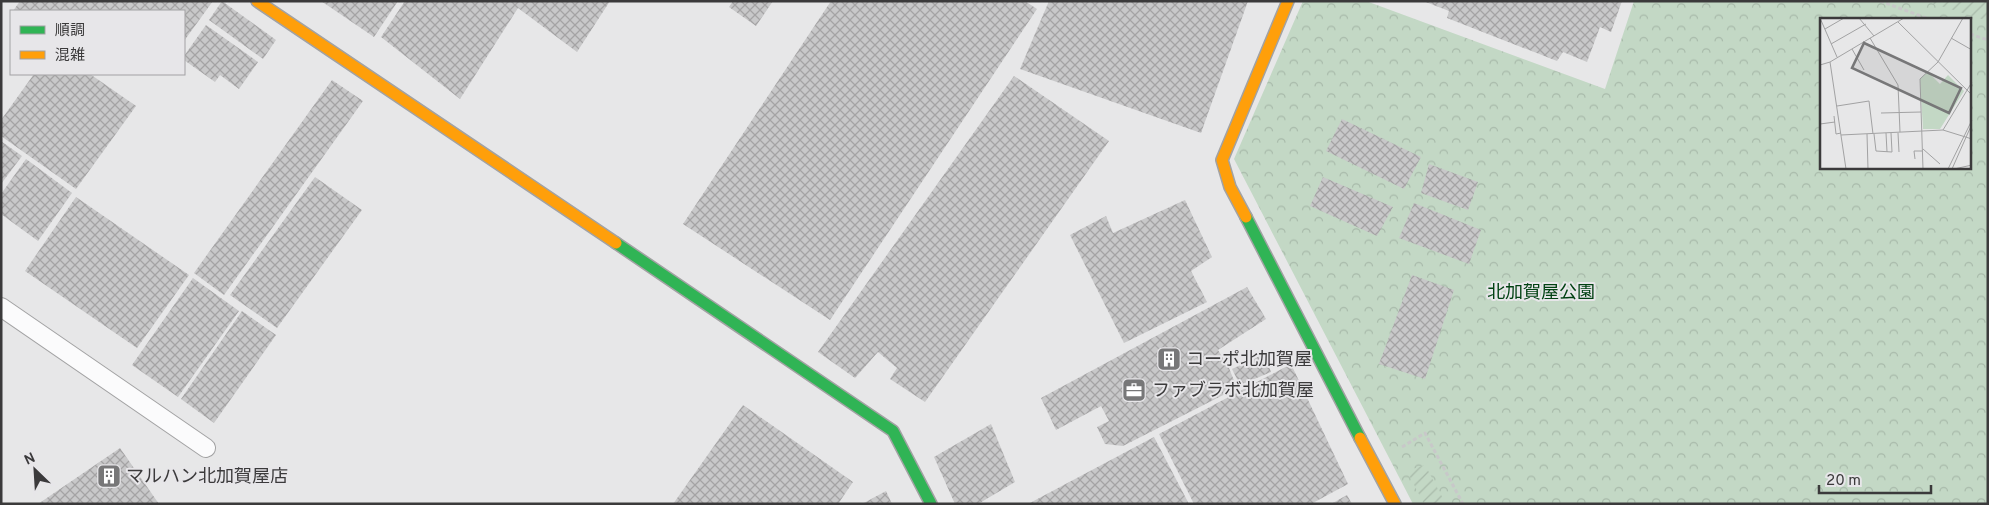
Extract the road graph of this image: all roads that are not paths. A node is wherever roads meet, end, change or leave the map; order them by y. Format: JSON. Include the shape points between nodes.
{"nodes":[{"id":1,"x":256,"y":1,"type":"edge"},
{"id":2,"x":1288,"y":1,"type":"edge"},
{"id":3,"x":1,"y":307,"type":"edge"},
{"id":4,"x":206,"y":448,"type":"dead end"},
{"id":5,"x":931,"y":504,"type":"edge"},
{"id":6,"x":1395,"y":504,"type":"edge"}],
"edges":[{"from":1,"to":5,"type":"street","via":[[893,431]]},
{"from":2,"to":6,"type":"street","via":[[1222,160],[1230,187]]},
{"from":3,"to":4,"type":"lane"}]}
